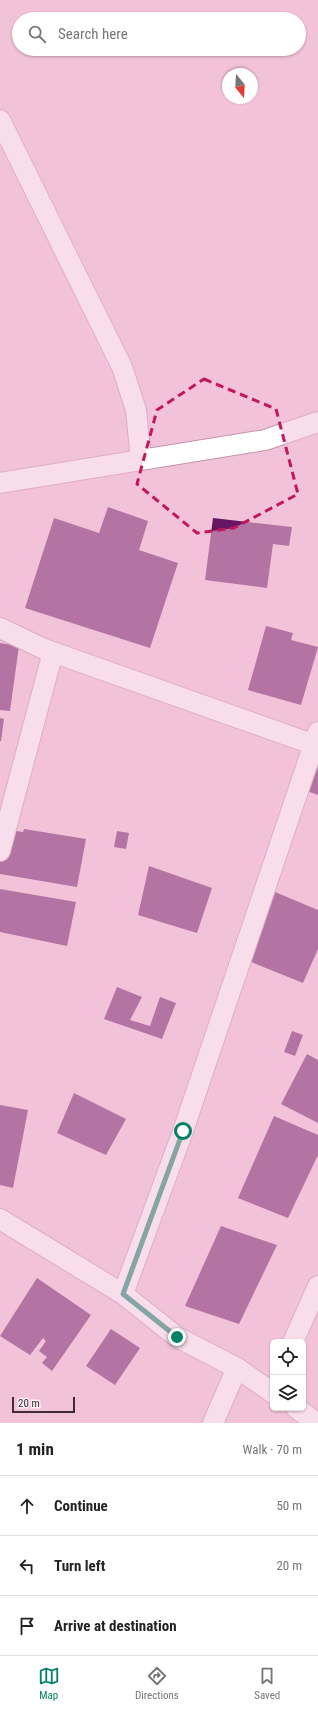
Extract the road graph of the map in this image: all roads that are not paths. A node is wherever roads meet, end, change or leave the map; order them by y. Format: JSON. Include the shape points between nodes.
{"nodes":[{"id":1,"x":0,"y":120,"type":"edge"},
{"id":2,"x":318,"y":422,"type":"edge"},
{"id":3,"x":141,"y":460,"type":"junction"},
{"id":4,"x":0,"y":483,"type":"edge"},
{"id":5,"x":0,"y":628,"type":"edge"},
{"id":6,"x":53,"y":652,"type":"junction"},
{"id":7,"x":316,"y":738,"type":"edge"},
{"id":8,"x":0,"y":851,"type":"edge"},
{"id":9,"x":0,"y":1219,"type":"edge"},
{"id":10,"x":318,"y":1286,"type":"edge"},
{"id":11,"x":123,"y":1294,"type":"junction"},
{"id":12,"x":294,"y":1339,"type":"edge"},
{"id":13,"x":237,"y":1368,"type":"junction"},
{"id":14,"x":270,"y":1389,"type":"edge"},
{"id":15,"x":300,"y":1411,"type":"edge"},
{"id":16,"x":213,"y":1423,"type":"edge"},
{"id":17,"x":318,"y":1423,"type":"edge"}],
"edges":[{"from":1,"to":3,"type":"street","via":[[122,367],[136,410]]},
{"from":2,"to":3,"type":"street","via":[[265,440]]},
{"from":3,"to":4,"type":"street"},
{"from":5,"to":6,"type":"street"},
{"from":6,"to":7,"type":"street"},
{"from":6,"to":8,"type":"street"},
{"from":7,"to":11,"type":"street","via":[[183,1131]]},
{"from":9,"to":11,"type":"street"},
{"from":10,"to":12,"type":"street"},
{"from":11,"to":13,"type":"street","via":[[177,1337]]},
{"from":13,"to":14,"type":"street"},
{"from":13,"to":16,"type":"street"},
{"from":15,"to":17,"type":"street"}]}
